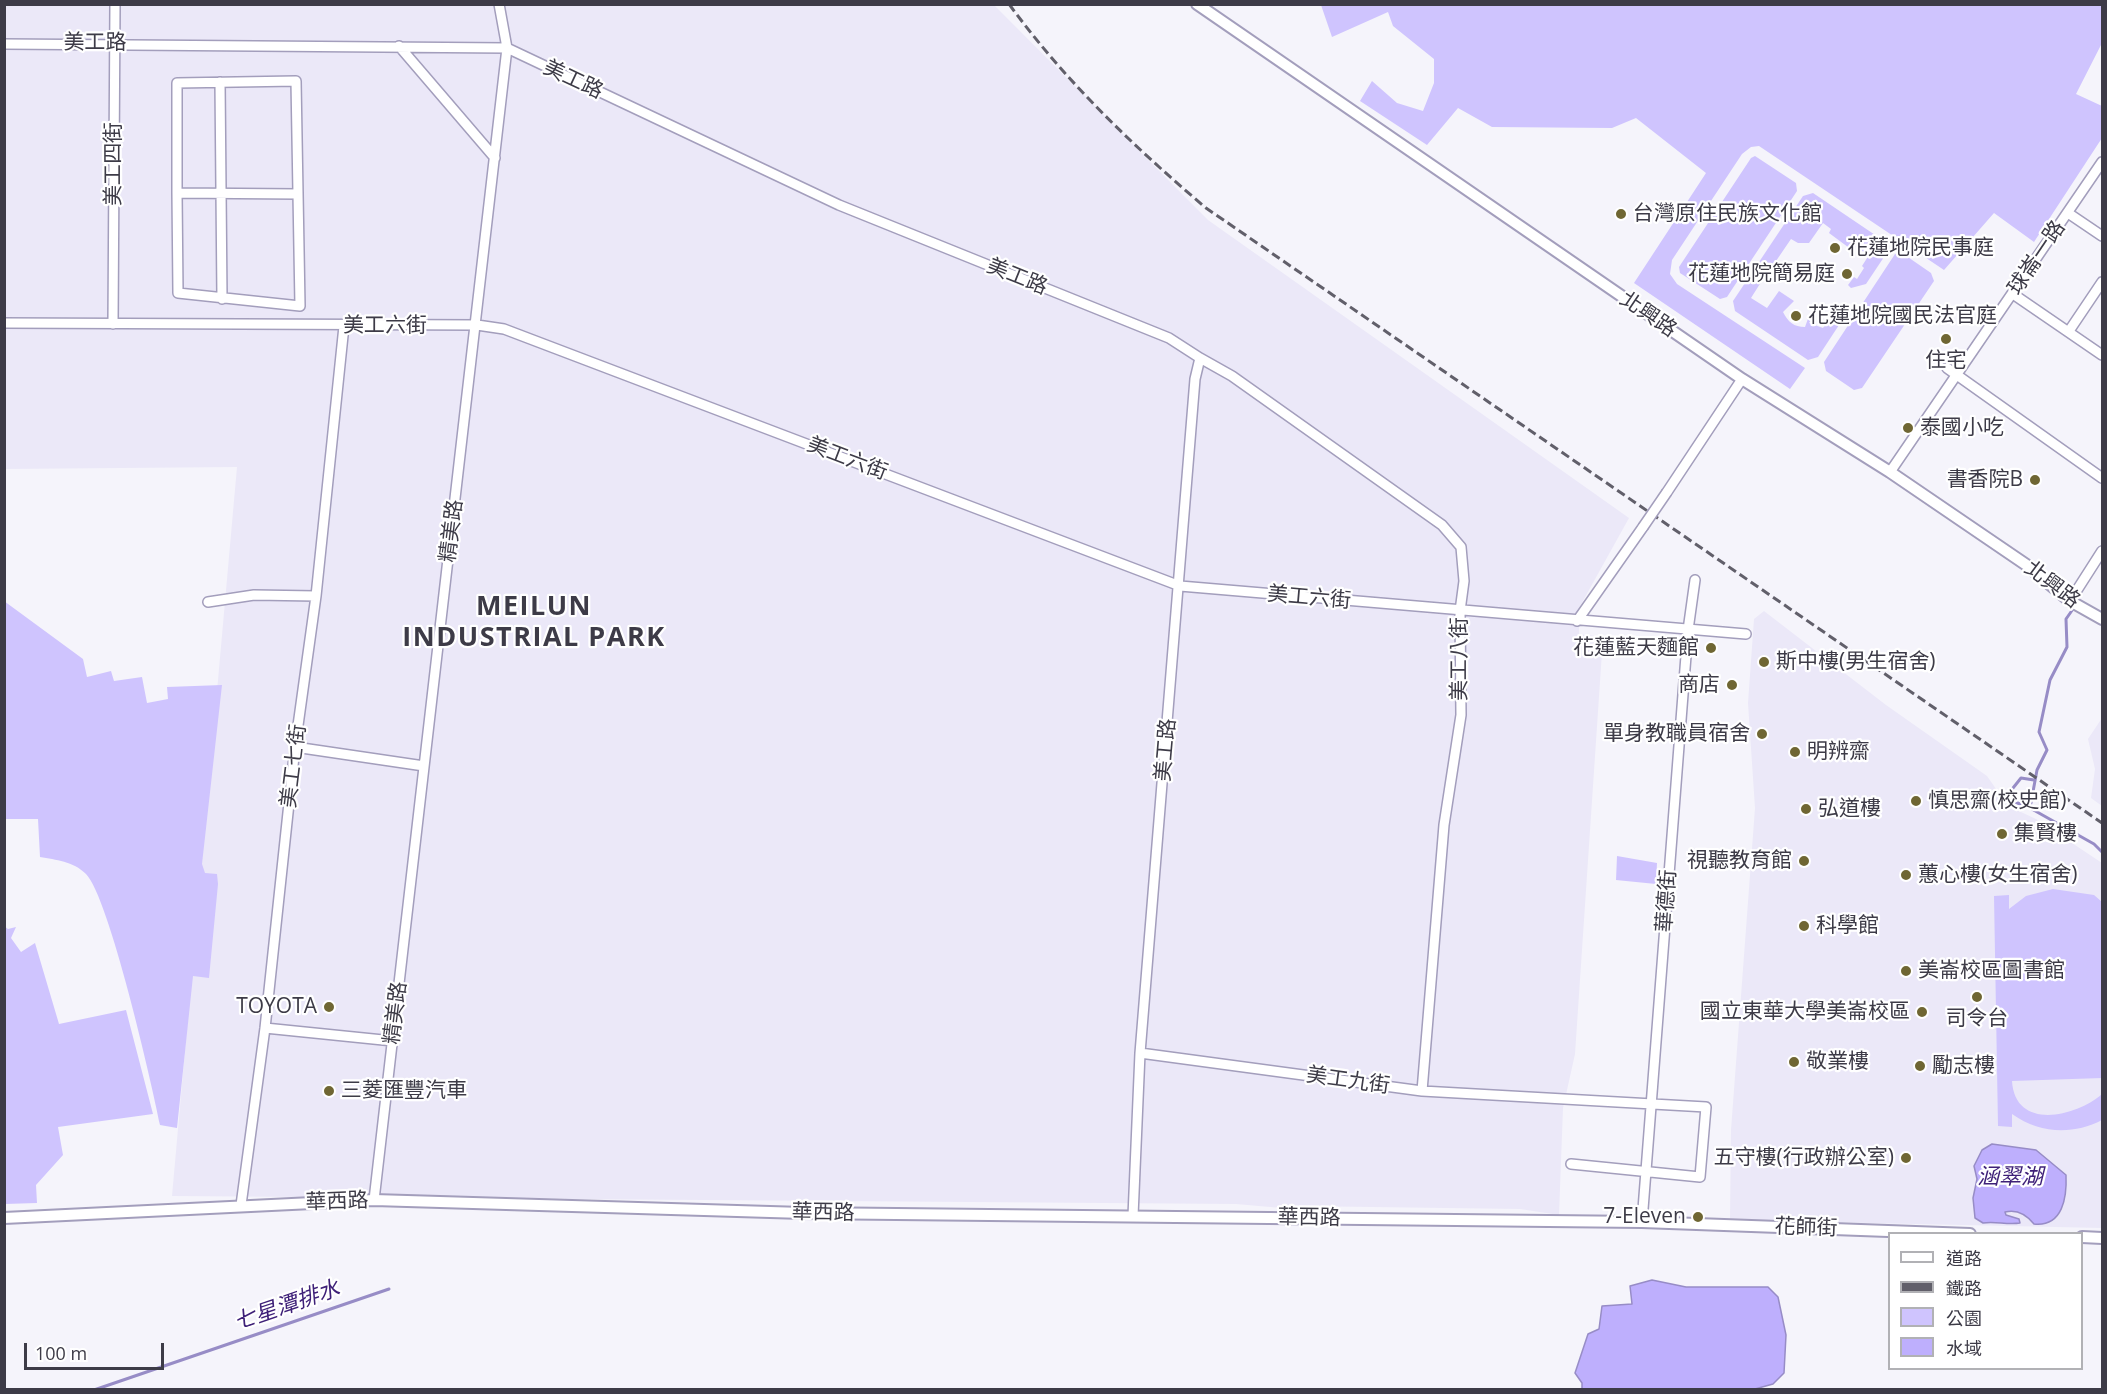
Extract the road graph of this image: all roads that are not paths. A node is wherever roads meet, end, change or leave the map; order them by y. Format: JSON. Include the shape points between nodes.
{"nodes":[{"id":1,"x":115,"y":4,"type":"edge"},
{"id":2,"x":499,"y":4,"type":"edge"},
{"id":3,"x":1197,"y":4,"type":"edge"},
{"id":4,"x":115,"y":43,"type":"junction"},
{"id":5,"x":4,"y":44,"type":"edge"},
{"id":6,"x":399,"y":46,"type":"junction"},
{"id":7,"x":507,"y":48,"type":"junction"},
{"id":8,"x":220,"y":82,"type":"junction"},
{"id":9,"x":495,"y":158,"type":"junction"},
{"id":10,"x":2103,"y":162,"type":"edge"},
{"id":11,"x":177,"y":193,"type":"junction"},
{"id":12,"x":221,"y":193,"type":"junction"},
{"id":13,"x":298,"y":194,"type":"junction"},
{"id":14,"x":2068,"y":213,"type":"junction"},
{"id":15,"x":2103,"y":236,"type":"edge"},
{"id":16,"x":2103,"y":282,"type":"edge"},
{"id":17,"x":2013,"y":294,"type":"junction"},
{"id":18,"x":222,"y":299,"type":"junction"},
{"id":19,"x":4,"y":323,"type":"edge"},
{"id":20,"x":113,"y":324,"type":"junction"},
{"id":21,"x":477,"y":325,"type":"junction"},
{"id":22,"x":344,"y":326,"type":"junction"},
{"id":23,"x":2069,"y":331,"type":"junction"},
{"id":24,"x":2103,"y":355,"type":"edge"},
{"id":25,"x":1200,"y":358,"type":"junction"},
{"id":26,"x":1947,"y":368,"type":"dead end"},
{"id":27,"x":1956,"y":374,"type":"junction"},
{"id":28,"x":1742,"y":378,"type":"junction"},
{"id":29,"x":1890,"y":472,"type":"junction"},
{"id":30,"x":2103,"y":478,"type":"edge"},
{"id":31,"x":2103,"y":551,"type":"edge"},
{"id":32,"x":1695,"y":580,"type":"dead end"},
{"id":33,"x":1180,"y":586,"type":"junction"},
{"id":34,"x":316,"y":596,"type":"junction"},
{"id":35,"x":2070,"y":601,"type":"junction"},
{"id":36,"x":208,"y":602,"type":"dead end"},
{"id":37,"x":1460,"y":611,"type":"junction"},
{"id":38,"x":2103,"y":620,"type":"edge"},
{"id":39,"x":1577,"y":621,"type":"junction"},
{"id":40,"x":1688,"y":630,"type":"junction"},
{"id":41,"x":1746,"y":634,"type":"dead end"},
{"id":42,"x":295,"y":747,"type":"junction"},
{"id":43,"x":424,"y":766,"type":"junction"},
{"id":44,"x":265,"y":1028,"type":"junction"},
{"id":45,"x":393,"y":1041,"type":"junction"},
{"id":46,"x":1140,"y":1053,"type":"junction"},
{"id":47,"x":1422,"y":1091,"type":"junction"},
{"id":48,"x":1651,"y":1103,"type":"junction"},
{"id":49,"x":1571,"y":1164,"type":"dead end"},
{"id":50,"x":1645,"y":1173,"type":"junction"},
{"id":51,"x":374,"y":1200,"type":"junction"},
{"id":52,"x":241,"y":1205,"type":"junction"},
{"id":53,"x":1132,"y":1216,"type":"junction"},
{"id":54,"x":4,"y":1218,"type":"edge"},
{"id":55,"x":1642,"y":1222,"type":"junction"},
{"id":56,"x":1940,"y":1232,"type":"edge"},
{"id":57,"x":2083,"y":1237,"type":"edge"},
{"id":58,"x":2103,"y":1238,"type":"edge"}],
"edges":[{"from":1,"to":4,"type":"street","name":"美工四街"},
{"from":2,"to":7,"type":"street","name":"精美路"},
{"from":3,"to":28,"type":"street","name":"北興路"},
{"from":4,"to":5,"type":"street","name":"美工路"},
{"from":4,"to":6,"type":"street","name":"美工路"},
{"from":4,"to":20,"type":"street","name":"美工四街"},
{"from":6,"to":7,"type":"street","name":"美工路"},
{"from":6,"to":9,"type":"street"},
{"from":7,"to":9,"type":"street","name":"精美路"},
{"from":7,"to":25,"type":"street","name":"美工路","via":[[839,206],[1169,338]]},
{"from":8,"to":11,"type":"street","via":[[177,83]]},
{"from":8,"to":12,"type":"street"},
{"from":8,"to":13,"type":"street","via":[[296,81]]},
{"from":9,"to":21,"type":"street","name":"精美路"},
{"from":10,"to":14,"type":"street","name":"球崙一路"},
{"from":11,"to":12,"type":"street"},
{"from":11,"to":18,"type":"street","via":[[178,293]]},
{"from":12,"to":13,"type":"street"},
{"from":12,"to":18,"type":"street"},
{"from":13,"to":18,"type":"street","via":[[300,306]]},
{"from":14,"to":15,"type":"street"},
{"from":14,"to":17,"type":"street","name":"球崙一路"},
{"from":16,"to":23,"type":"street"},
{"from":17,"to":23,"type":"street"},
{"from":17,"to":27,"type":"street","name":"球崙一路"},
{"from":19,"to":20,"type":"street","name":"美工六街"},
{"from":20,"to":22,"type":"street","name":"美工六街"},
{"from":21,"to":22,"type":"street","name":"美工六街"},
{"from":21,"to":33,"type":"street","name":"美工六街","via":[[504,329]]},
{"from":21,"to":43,"type":"street","name":"精美路"},
{"from":22,"to":34,"type":"street","name":"美工七街"},
{"from":23,"to":24,"type":"street"},
{"from":25,"to":33,"type":"street","name":"美工路"},
{"from":25,"to":37,"type":"street","name":"美工八街","via":[[1232,376],[1442,525],[1461,547],[1464,582]]},
{"from":26,"to":27,"type":"street"},
{"from":27,"to":29,"type":"street","name":"球崙一路"},
{"from":27,"to":30,"type":"street"},
{"from":28,"to":29,"type":"street","name":"北興路"},
{"from":28,"to":39,"type":"street","bridge":true},
{"from":29,"to":35,"type":"street","name":"北興路","via":[[2028,566]]},
{"from":31,"to":35,"type":"street"},
{"from":32,"to":40,"type":"street","name":"華德街"},
{"from":33,"to":37,"type":"street","name":"美工六街"},
{"from":33,"to":46,"type":"street","name":"美工路"},
{"from":34,"to":36,"type":"street","via":[[254,595]]},
{"from":34,"to":42,"type":"street","name":"美工七街"},
{"from":35,"to":38,"type":"street","name":"北興路"},
{"from":37,"to":39,"type":"street","name":"美工六街"},
{"from":37,"to":47,"type":"street","name":"美工八街","via":[[1461,715],[1444,825]]},
{"from":39,"to":40,"type":"street","name":"美工六街"},
{"from":40,"to":41,"type":"street","name":"美工六街"},
{"from":40,"to":48,"type":"street","name":"華德街"},
{"from":42,"to":43,"type":"street"},
{"from":42,"to":44,"type":"street","name":"美工七街"},
{"from":43,"to":45,"type":"street","name":"精美路"},
{"from":44,"to":45,"type":"street"},
{"from":44,"to":52,"type":"street","name":"美工七街"},
{"from":45,"to":51,"type":"street","name":"精美路"},
{"from":46,"to":47,"type":"street","name":"美工九街"},
{"from":46,"to":53,"type":"street","name":"美工路"},
{"from":47,"to":48,"type":"street","name":"美工九街"},
{"from":48,"to":50,"type":"street","name":"華德街"},
{"from":48,"to":50,"type":"street","name":"美工九街","via":[[1706,1107],[1700,1177]]},
{"from":49,"to":50,"type":"street"},
{"from":50,"to":55,"type":"street","name":"華德街"},
{"from":51,"to":52,"type":"street","name":"華西路"},
{"from":51,"to":53,"type":"street","name":"華西路","via":[[803,1213]]},
{"from":52,"to":54,"type":"street","name":"華西路"},
{"from":53,"to":55,"type":"street","name":"華西路"},
{"from":55,"to":56,"type":"street","name":"花師街"},
{"from":57,"to":58,"type":"street"}]}
